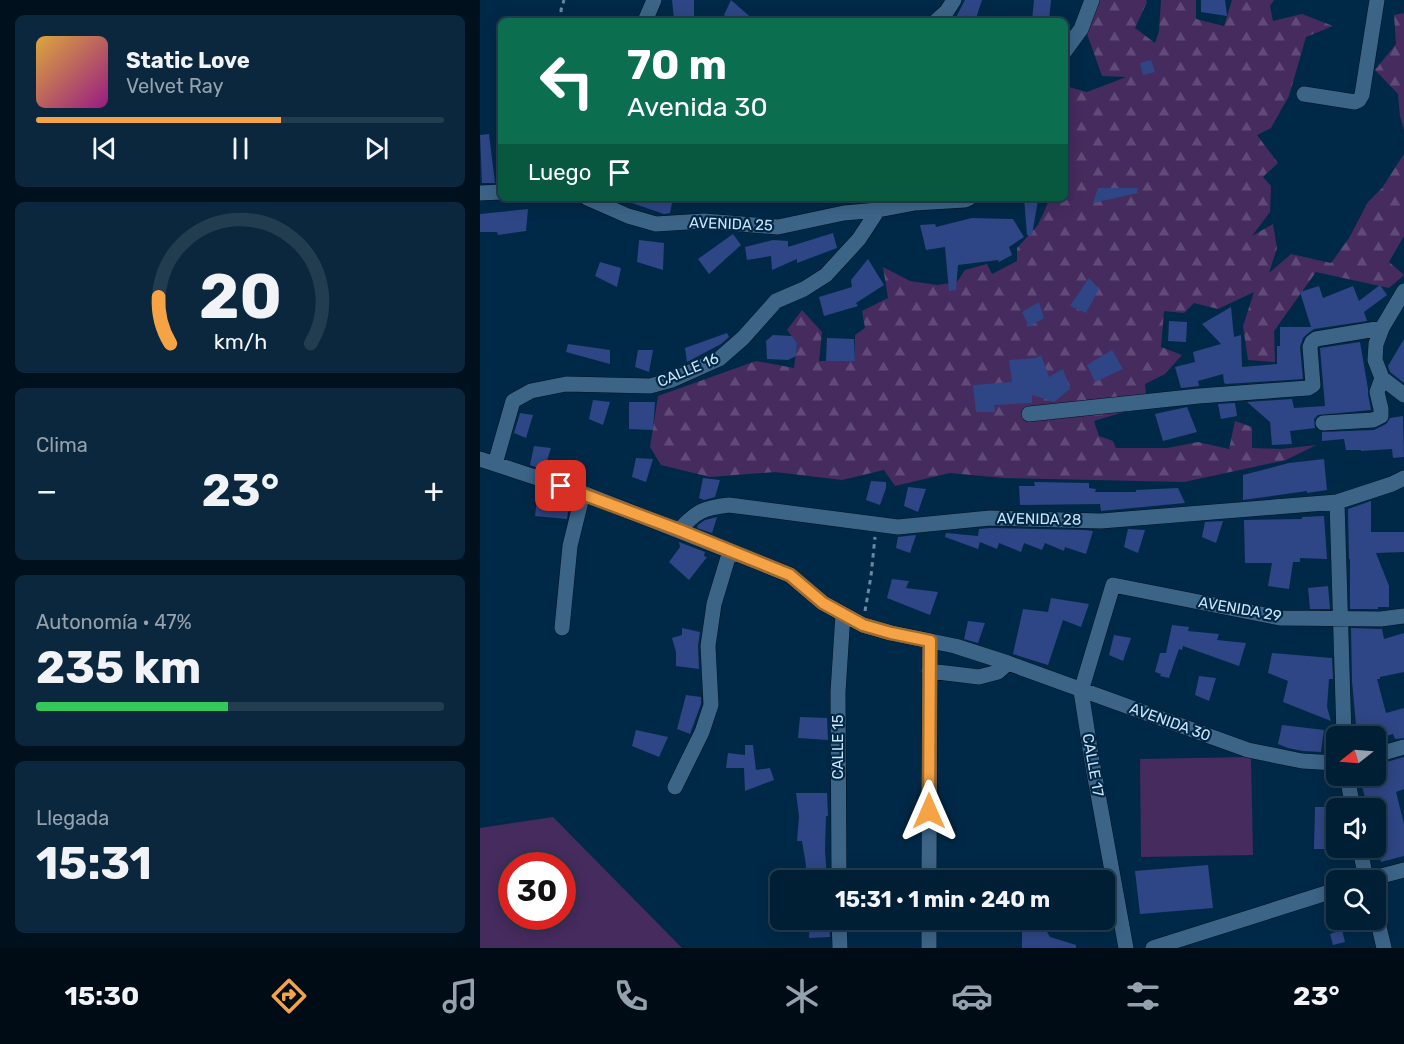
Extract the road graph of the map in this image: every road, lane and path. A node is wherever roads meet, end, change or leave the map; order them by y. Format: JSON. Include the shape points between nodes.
{"nodes":[{"id":1,"x":564,"y":0,"type":"edge"},
{"id":2,"x":654,"y":0,"type":"edge"},
{"id":3,"x":954,"y":0,"type":"edge"},
{"id":4,"x":1092,"y":0,"type":"edge"},
{"id":5,"x":1377,"y":0,"type":"edge"},
{"id":6,"x":562,"y":18,"type":"edge"},
{"id":7,"x":646,"y":18,"type":"edge"},
{"id":8,"x":939,"y":18,"type":"edge"},
{"id":9,"x":1068,"y":47,"type":"edge"},
{"id":10,"x":1304,"y":94,"type":"dead end"},
{"id":11,"x":498,"y":192,"type":"edge"},
{"id":12,"x":480,"y":193,"type":"edge"},
{"id":13,"x":594,"y":201,"type":"edge"},
{"id":14,"x":948,"y":201,"type":"edge"},
{"id":15,"x":878,"y":210,"type":"junction"},
{"id":16,"x":1404,"y":291,"type":"edge"},
{"id":17,"x":1382,"y":328,"type":"junction"},
{"id":18,"x":1382,"y":378,"type":"junction"},
{"id":19,"x":1404,"y":395,"type":"edge"},
{"id":20,"x":1029,"y":414,"type":"dead end"},
{"id":21,"x":1323,"y":423,"type":"dead end"},
{"id":22,"x":480,"y":459,"type":"edge"},
{"id":23,"x":495,"y":464,"type":"junction"},
{"id":24,"x":1404,"y":478,"type":"edge"},
{"id":25,"x":583,"y":493,"type":"junction"},
{"id":26,"x":1337,"y":502,"type":"junction"},
{"id":27,"x":876,"y":524,"type":"junction"},
{"id":28,"x":679,"y":530,"type":"junction"},
{"id":29,"x":730,"y":551,"type":"junction"},
{"id":30,"x":1113,"y":585,"type":"joint"},
{"id":31,"x":843,"y":614,"type":"junction"},
{"id":32,"x":1404,"y":616,"type":"edge"},
{"id":33,"x":1341,"y":619,"type":"junction"},
{"id":34,"x":863,"y":625,"type":"junction"},
{"id":35,"x":562,"y":628,"type":"dead end"},
{"id":36,"x":930,"y":641,"type":"junction"},
{"id":37,"x":1008,"y":663,"type":"junction"},
{"id":38,"x":929,"y":671,"type":"junction"},
{"id":39,"x":1081,"y":691,"type":"junction"},
{"id":40,"x":1344,"y":726,"type":"edge"},
{"id":41,"x":1404,"y":747,"type":"edge"},
{"id":42,"x":1386,"y":752,"type":"edge"},
{"id":43,"x":1326,"y":762,"type":"edge"},
{"id":44,"x":675,"y":787,"type":"dead end"},
{"id":45,"x":839,"y":870,"type":"edge"},
{"id":46,"x":929,"y":870,"type":"edge"},
{"id":47,"x":1404,"y":870,"type":"edge"},
{"id":48,"x":1386,"y":875,"type":"edge"},
{"id":49,"x":1326,"y":893,"type":"edge"},
{"id":50,"x":839,"y":930,"type":"edge"},
{"id":51,"x":929,"y":930,"type":"edge"},
{"id":52,"x":1380,"y":930,"type":"edge"},
{"id":53,"x":840,"y":948,"type":"edge"},
{"id":54,"x":928,"y":948,"type":"edge"},
{"id":55,"x":1126,"y":948,"type":"edge"},
{"id":56,"x":1153,"y":948,"type":"edge"},
{"id":57,"x":1384,"y":948,"type":"edge"}],
"edges":[{"from":1,"to":6,"type":"path"},
{"from":2,"to":7,"type":"street"},
{"from":3,"to":8,"type":"street"},
{"from":4,"to":9,"type":"street","via":[[1081,28]]},
{"from":5,"to":10,"type":"street","via":[[1359,100]]},
{"from":11,"to":12,"type":"street"},
{"from":13,"to":15,"type":"street","name":"AVENIDA 25","via":[[656,224],[704,221],[778,227]]},
{"from":14,"to":15,"type":"street","name":"AVENIDA 25"},
{"from":15,"to":23,"type":"street","name":"CALLE 16","via":[[859,239],[826,275],[776,300],[743,338],[719,358],[650,386],[566,384],[531,391],[513,401]]},
{"from":16,"to":17,"type":"street"},
{"from":17,"to":18,"type":"street","via":[[1375,360]]},
{"from":17,"to":20,"type":"street","via":[[1312,342],[1313,385],[1308,388]]},
{"from":18,"to":19,"type":"street"},
{"from":18,"to":21,"type":"street","via":[[1377,392],[1381,416],[1373,420]]},
{"from":22,"to":23,"type":"street","name":"AVENIDA 30"},
{"from":23,"to":25,"type":"street","name":"AVENIDA 30"},
{"from":24,"to":26,"type":"street","name":"AVENIDA 28"},
{"from":25,"to":28,"type":"street","name":"AVENIDA 30"},
{"from":25,"to":35,"type":"street","via":[[570,546]]},
{"from":26,"to":27,"type":"street","name":"AVENIDA 28","via":[[1101,520],[990,518],[898,527]]},
{"from":26,"to":33,"type":"street"},
{"from":27,"to":28,"type":"street","name":"AVENIDA 28","via":[[729,505],[710,507],[692,516]]},
{"from":27,"to":34,"type":"path"},
{"from":28,"to":29,"type":"street","name":"AVENIDA 30"},
{"from":29,"to":31,"type":"street","name":"AVENIDA 30","via":[[790,575]]},
{"from":29,"to":44,"type":"street","via":[[714,604],[708,646],[711,705]]},
{"from":30,"to":33,"type":"street","name":"AVENIDA 29","via":[[1280,618]]},
{"from":30,"to":39,"type":"street","name":"CALLE 17"},
{"from":31,"to":34,"type":"street","name":"AVENIDA 30"},
{"from":31,"to":45,"type":"street","name":"CALLE 15","via":[[838,692]]},
{"from":32,"to":33,"type":"street","name":"AVENIDA 29"},
{"from":33,"to":40,"type":"street"},
{"from":34,"to":36,"type":"street","name":"AVENIDA 30"},
{"from":36,"to":37,"type":"street","name":"AVENIDA 30"},
{"from":36,"to":38,"type":"street"},
{"from":37,"to":38,"type":"street","via":[[998,672],[979,677]]},
{"from":37,"to":39,"type":"street","name":"AVENIDA 30"},
{"from":38,"to":46,"type":"street"},
{"from":39,"to":43,"type":"street","name":"AVENIDA 30","via":[[1248,750]]},
{"from":39,"to":55,"type":"street","name":"CALLE 17"},
{"from":41,"to":42,"type":"street"},
{"from":47,"to":48,"type":"street"},
{"from":49,"to":56,"type":"street"},
{"from":50,"to":53,"type":"street"},
{"from":51,"to":54,"type":"street"},
{"from":52,"to":57,"type":"street"}]}
